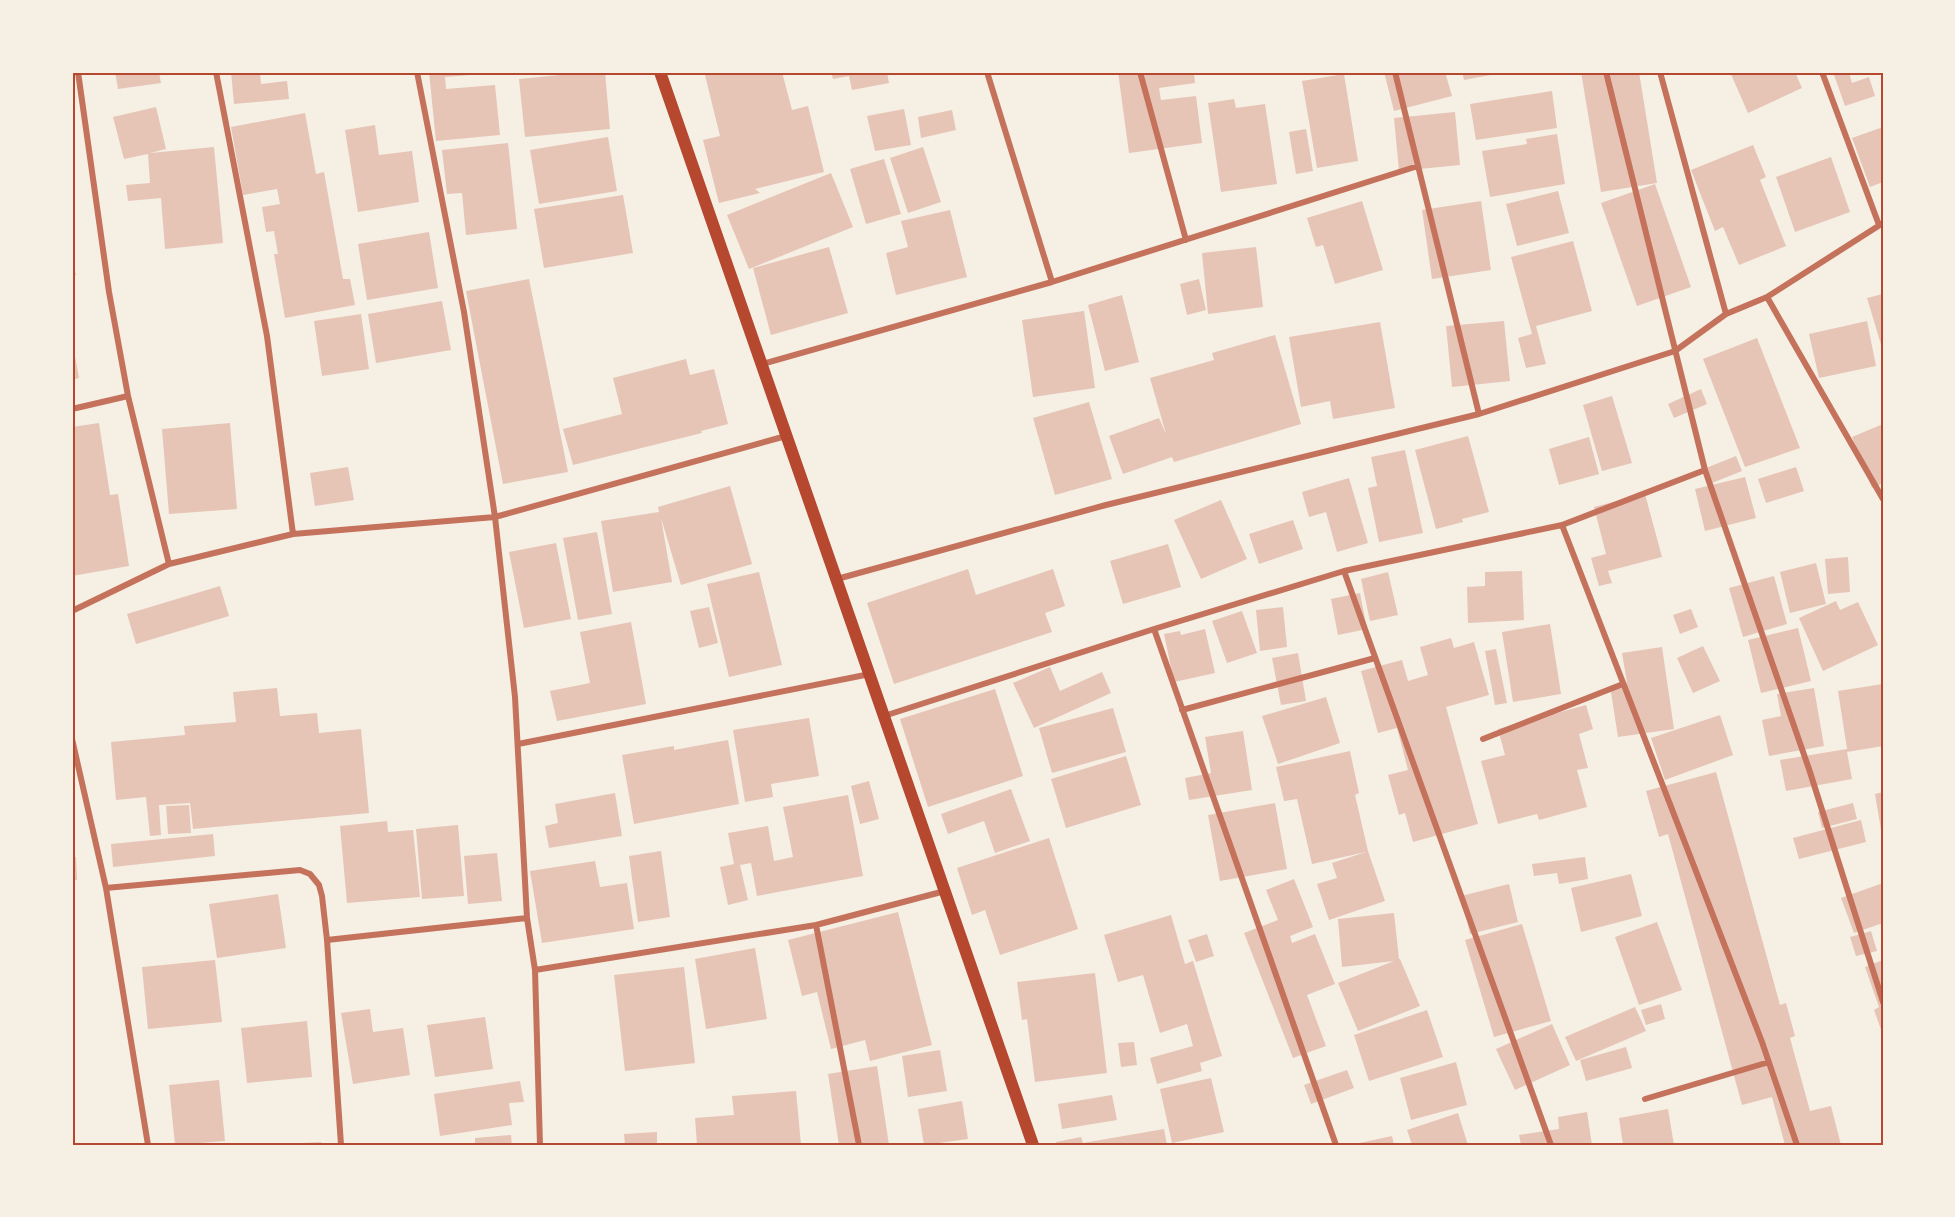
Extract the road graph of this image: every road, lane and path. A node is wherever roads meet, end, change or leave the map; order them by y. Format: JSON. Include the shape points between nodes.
{"nodes":[{"id":1,"x":78,"y":72,"type":"edge"},
{"id":2,"x":216,"y":72,"type":"edge"},
{"id":3,"x":417,"y":72,"type":"edge"},
{"id":4,"x":660,"y":72,"type":"edge"},
{"id":5,"x":987,"y":72,"type":"edge"},
{"id":6,"x":1140,"y":72,"type":"edge"},
{"id":7,"x":1395,"y":72,"type":"edge"},
{"id":8,"x":1606,"y":72,"type":"edge"},
{"id":9,"x":1660,"y":72,"type":"edge"},
{"id":10,"x":1822,"y":72,"type":"edge"},
{"id":11,"x":82,"y":93,"type":"junction"},
{"id":12,"x":72,"y":94,"type":"edge"},
{"id":13,"x":1418,"y":166,"type":"junction"},
{"id":14,"x":1881,"y":224,"type":"edge"},
{"id":15,"x":1186,"y":240,"type":"junction"},
{"id":16,"x":1052,"y":282,"type":"junction"},
{"id":17,"x":1767,"y":297,"type":"junction"},
{"id":18,"x":1726,"y":314,"type":"junction"},
{"id":19,"x":1675,"y":351,"type":"junction"},
{"id":20,"x":762,"y":364,"type":"junction"},
{"id":21,"x":128,"y":396,"type":"junction"},
{"id":22,"x":72,"y":409,"type":"edge"},
{"id":23,"x":1479,"y":414,"type":"junction"},
{"id":24,"x":787,"y":435,"type":"junction"},
{"id":25,"x":1705,"y":470,"type":"junction"},
{"id":26,"x":1883,"y":499,"type":"edge"},
{"id":27,"x":495,"y":516,"type":"junction"},
{"id":28,"x":1562,"y":525,"type":"junction"},
{"id":29,"x":293,"y":534,"type":"junction"},
{"id":30,"x":169,"y":564,"type":"junction"},
{"id":31,"x":1344,"y":571,"type":"junction"},
{"id":32,"x":837,"y":579,"type":"junction"},
{"id":33,"x":72,"y":611,"type":"edge"},
{"id":34,"x":1154,"y":629,"type":"junction"},
{"id":35,"x":1375,"y":658,"type":"junction"},
{"id":36,"x":870,"y":674,"type":"junction"},
{"id":37,"x":1623,"y":684,"type":"junction"},
{"id":38,"x":1182,"y":710,"type":"junction"},
{"id":39,"x":884,"y":716,"type":"junction"},
{"id":40,"x":72,"y":739,"type":"edge"},
{"id":41,"x":1483,"y":739,"type":"dead end"},
{"id":42,"x":518,"y":744,"type":"junction"},
{"id":43,"x":106,"y":888,"type":"junction"},
{"id":44,"x":945,"y":891,"type":"junction"},
{"id":45,"x":527,"y":918,"type":"junction"},
{"id":46,"x":816,"y":926,"type":"junction"},
{"id":47,"x":327,"y":940,"type":"junction"},
{"id":48,"x":535,"y":970,"type":"junction"},
{"id":49,"x":1883,"y":1002,"type":"edge"},
{"id":50,"x":1768,"y":1062,"type":"junction"},
{"id":51,"x":1645,"y":1099,"type":"dead end"},
{"id":52,"x":148,"y":1145,"type":"edge"},
{"id":53,"x":341,"y":1145,"type":"edge"},
{"id":54,"x":540,"y":1145,"type":"edge"},
{"id":55,"x":859,"y":1145,"type":"edge"},
{"id":56,"x":1033,"y":1145,"type":"edge"},
{"id":57,"x":1336,"y":1145,"type":"edge"},
{"id":58,"x":1551,"y":1145,"type":"edge"},
{"id":59,"x":1797,"y":1145,"type":"edge"}],
"edges":[{"from":1,"to":11,"type":"street"},
{"from":2,"to":29,"type":"street","via":[[267,336]]},
{"from":3,"to":27,"type":"street","via":[[464,312]]},
{"from":4,"to":20,"type":"main road"},
{"from":5,"to":16,"type":"street"},
{"from":6,"to":15,"type":"street"},
{"from":7,"to":13,"type":"street"},
{"from":8,"to":19,"type":"street"},
{"from":9,"to":18,"type":"street"},
{"from":10,"to":14,"type":"street"},
{"from":11,"to":12,"type":"street"},
{"from":11,"to":21,"type":"street","via":[[109,292]]},
{"from":13,"to":15,"type":"street"},
{"from":13,"to":23,"type":"street"},
{"from":14,"to":17,"type":"street"},
{"from":15,"to":16,"type":"street"},
{"from":16,"to":20,"type":"street"},
{"from":17,"to":18,"type":"street"},
{"from":17,"to":26,"type":"street"},
{"from":18,"to":19,"type":"street"},
{"from":19,"to":23,"type":"street"},
{"from":19,"to":25,"type":"street"},
{"from":20,"to":24,"type":"main road"},
{"from":21,"to":22,"type":"street"},
{"from":21,"to":30,"type":"street"},
{"from":23,"to":32,"type":"street","via":[[1106,505]]},
{"from":24,"to":27,"type":"street"},
{"from":24,"to":32,"type":"main road"},
{"from":25,"to":28,"type":"street"},
{"from":25,"to":49,"type":"street","via":[[1809,769]]},
{"from":27,"to":29,"type":"street"},
{"from":27,"to":42,"type":"street"},
{"from":28,"to":31,"type":"street"},
{"from":28,"to":37,"type":"street"},
{"from":29,"to":30,"type":"street"},
{"from":30,"to":33,"type":"street"},
{"from":31,"to":34,"type":"street"},
{"from":31,"to":35,"type":"street"},
{"from":32,"to":36,"type":"main road"},
{"from":34,"to":38,"type":"street"},
{"from":34,"to":39,"type":"street"},
{"from":35,"to":38,"type":"street"},
{"from":35,"to":58,"type":"street"},
{"from":36,"to":39,"type":"main road"},
{"from":36,"to":42,"type":"street"},
{"from":37,"to":41,"type":"street"},
{"from":37,"to":50,"type":"street"},
{"from":38,"to":57,"type":"street"},
{"from":39,"to":44,"type":"main road"},
{"from":40,"to":43,"type":"street"},
{"from":42,"to":45,"type":"street"},
{"from":43,"to":47,"type":"street","via":[[300,870],[310,874],[319,885]]},
{"from":43,"to":52,"type":"street"},
{"from":44,"to":46,"type":"street"},
{"from":44,"to":56,"type":"main road"},
{"from":45,"to":47,"type":"street"},
{"from":45,"to":48,"type":"street"},
{"from":46,"to":48,"type":"street"},
{"from":46,"to":55,"type":"street"},
{"from":47,"to":53,"type":"street"},
{"from":48,"to":54,"type":"street"},
{"from":50,"to":51,"type":"street"},
{"from":50,"to":59,"type":"street"}]}
